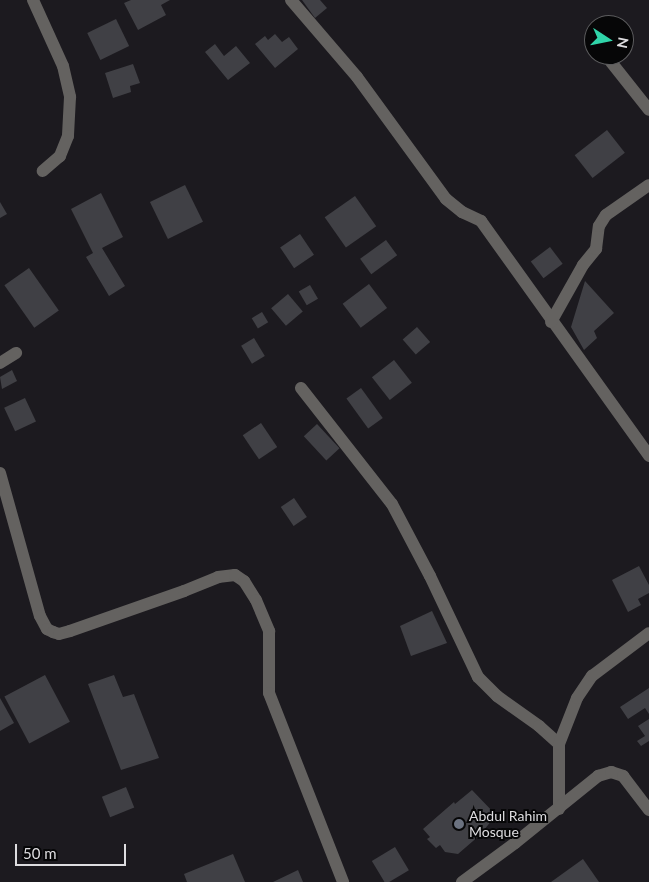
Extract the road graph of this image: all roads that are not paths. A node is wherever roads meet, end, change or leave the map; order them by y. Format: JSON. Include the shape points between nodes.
{"nodes":[{"id":1,"x":33,"y":0,"type":"edge"},
{"id":2,"x":291,"y":0,"type":"edge"},
{"id":3,"x":613,"y":65,"type":"edge"},
{"id":4,"x":649,"y":110,"type":"edge"},
{"id":5,"x":43,"y":170,"type":"dead end"},
{"id":6,"x":649,"y":184,"type":"edge"},
{"id":7,"x":551,"y":322,"type":"junction"},
{"id":8,"x":16,"y":353,"type":"dead end"},
{"id":9,"x":0,"y":363,"type":"edge"},
{"id":10,"x":301,"y":388,"type":"dead end"},
{"id":11,"x":649,"y":456,"type":"edge"},
{"id":12,"x":0,"y":473,"type":"edge"},
{"id":13,"x":649,"y":633,"type":"edge"},
{"id":14,"x":559,"y":744,"type":"junction"},
{"id":15,"x":559,"y":809,"type":"junction"},
{"id":16,"x":649,"y":810,"type":"edge"},
{"id":17,"x":343,"y":882,"type":"edge"},
{"id":18,"x":462,"y":882,"type":"edge"}],
"edges":[{"from":1,"to":5,"type":"street","via":[[63,66],[70,97],[68,136],[60,156]]},
{"from":2,"to":7,"type":"street","via":[[357,77],[446,199],[480,222],[501,248]]},
{"from":3,"to":4,"type":"street"},
{"from":6,"to":7,"type":"street","via":[[606,215],[599,226],[596,249],[583,265]]},
{"from":7,"to":11,"type":"street"},
{"from":8,"to":9,"type":"street"},
{"from":10,"to":14,"type":"street","via":[[392,504],[478,677],[497,696]]},
{"from":12,"to":17,"type":"street","via":[[40,616],[47,630],[70,631],[218,577],[235,575],[244,581],[269,631],[269,693]]},
{"from":13,"to":14,"type":"street","via":[[592,676],[577,698]]},
{"from":14,"to":15,"type":"street"},
{"from":15,"to":16,"type":"street","via":[[598,776],[611,772],[623,776]]},
{"from":15,"to":18,"type":"street"}]}
